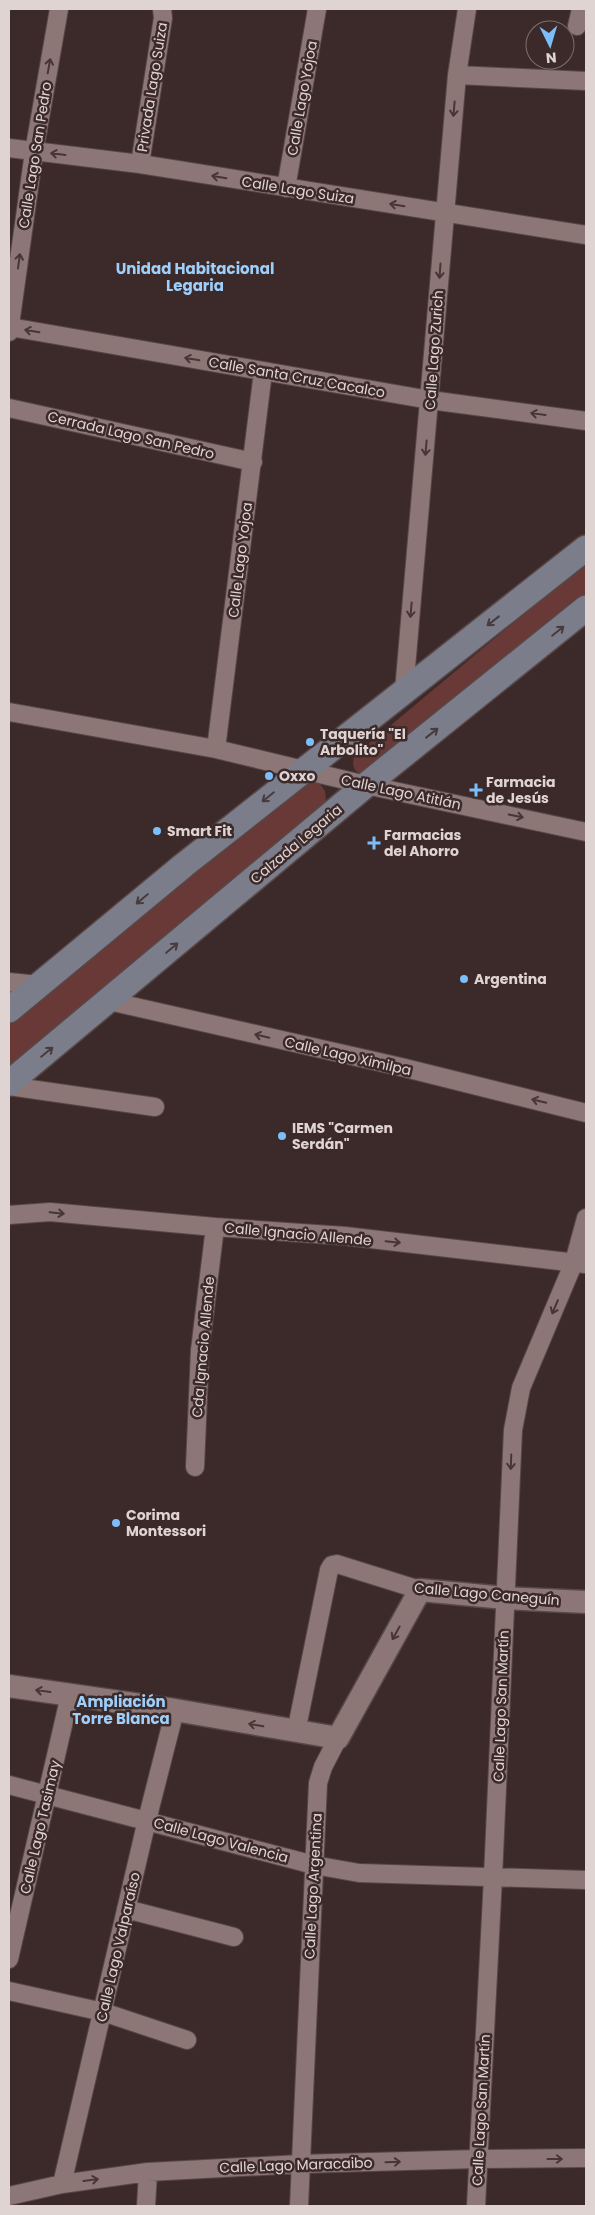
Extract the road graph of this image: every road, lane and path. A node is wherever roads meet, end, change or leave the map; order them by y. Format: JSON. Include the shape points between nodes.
{"nodes":[{"id":1,"x":59,"y":9,"type":"edge"},
{"id":2,"x":162,"y":9,"type":"edge"},
{"id":3,"x":317,"y":9,"type":"edge"},
{"id":4,"x":467,"y":9,"type":"edge"},
{"id":5,"x":581,"y":9,"type":"edge"},
{"id":6,"x":577,"y":26,"type":"dead end"},
{"id":7,"x":457,"y":75,"type":"junction"},
{"id":8,"x":586,"y":82,"type":"edge"},
{"id":9,"x":9,"y":148,"type":"edge"},
{"id":10,"x":34,"y":152,"type":"junction"},
{"id":11,"x":140,"y":164,"type":"junction"},
{"id":12,"x":286,"y":188,"type":"junction"},
{"id":13,"x":445,"y":212,"type":"junction"},
{"id":14,"x":586,"y":235,"type":"edge"},
{"id":15,"x":9,"y":330,"type":"edge"},
{"id":16,"x":263,"y":372,"type":"junction"},
{"id":17,"x":430,"y":400,"type":"junction"},
{"id":18,"x":9,"y":408,"type":"edge"},
{"id":19,"x":586,"y":421,"type":"edge"},
{"id":20,"x":252,"y":462,"type":"junction"},
{"id":21,"x":586,"y":548,"type":"edge"},
{"id":22,"x":586,"y":608,"type":"edge"},
{"id":23,"x":404,"y":691,"type":"junction"},
{"id":24,"x":9,"y":712,"type":"edge"},
{"id":25,"x":216,"y":749,"type":"junction"},
{"id":26,"x":303,"y":769,"type":"junction"},
{"id":27,"x":366,"y":785,"type":"junction"},
{"id":28,"x":586,"y":832,"type":"edge"},
{"id":29,"x":9,"y":982,"type":"edge"},
{"id":30,"x":39,"y":985,"type":"junction"},
{"id":31,"x":109,"y":1001,"type":"junction"},
{"id":32,"x":9,"y":1010,"type":"edge"},
{"id":33,"x":9,"y":1084,"type":"edge"},
{"id":34,"x":155,"y":1107,"type":"dead end"},
{"id":35,"x":586,"y":1113,"type":"edge"},
{"id":36,"x":9,"y":1215,"type":"edge"},
{"id":37,"x":586,"y":1218,"type":"edge"},
{"id":38,"x":215,"y":1227,"type":"junction"},
{"id":39,"x":580,"y":1263,"type":"edge"},
{"id":40,"x":195,"y":1467,"type":"dead end"},
{"id":41,"x":420,"y":1590,"type":"junction"},
{"id":42,"x":505,"y":1598,"type":"junction"},
{"id":43,"x":586,"y":1602,"type":"edge"},
{"id":44,"x":9,"y":1686,"type":"edge"},
{"id":45,"x":70,"y":1695,"type":"junction"},
{"id":46,"x":175,"y":1710,"type":"junction"},
{"id":47,"x":296,"y":1732,"type":"junction"},
{"id":48,"x":338,"y":1738,"type":"junction"},
{"id":49,"x":9,"y":1785,"type":"edge"},
{"id":50,"x":48,"y":1795,"type":"junction"},
{"id":51,"x":147,"y":1820,"type":"junction"},
{"id":52,"x":314,"y":1864,"type":"junction"},
{"id":53,"x":494,"y":1878,"type":"junction"},
{"id":54,"x":586,"y":1880,"type":"edge"},
{"id":55,"x":126,"y":1908,"type":"junction"},
{"id":56,"x":234,"y":1937,"type":"dead end"},
{"id":57,"x":9,"y":1959,"type":"edge"},
{"id":58,"x":9,"y":1991,"type":"edge"},
{"id":59,"x":104,"y":2012,"type":"junction"},
{"id":60,"x":186,"y":2040,"type":"dead end"},
{"id":61,"x":586,"y":2158,"type":"edge"},
{"id":62,"x":477,"y":2159,"type":"junction"},
{"id":63,"x":300,"y":2164,"type":"junction"},
{"id":64,"x":148,"y":2172,"type":"junction"},
{"id":65,"x":62,"y":2184,"type":"junction"},
{"id":66,"x":9,"y":2196,"type":"edge"},
{"id":67,"x":146,"y":2206,"type":"edge"},
{"id":68,"x":298,"y":2206,"type":"edge"},
{"id":69,"x":476,"y":2206,"type":"edge"}],
"edges":[{"from":10,"to":1,"type":"street","name":"Calle Lago San Pedro","one_way":true},
{"from":2,"to":11,"type":"street","name":"Privada Lago Suiza"},
{"from":3,"to":12,"type":"street","name":"Calle Lago Yojoa"},
{"from":4,"to":7,"type":"street","name":"Calle Lago Zurich"},
{"from":5,"to":6,"type":"street"},
{"from":7,"to":8,"type":"street"},
{"from":7,"to":13,"type":"street","name":"Calle Lago Zurich","one_way":true},
{"from":9,"to":10,"type":"street","name":"Calle Lago Suiza"},
{"from":11,"to":10,"type":"street","name":"Calle Lago Suiza","one_way":true},
{"from":15,"to":10,"type":"street","name":"Calle Lago San Pedro","one_way":true},
{"from":12,"to":11,"type":"street","name":"Calle Lago Suiza","one_way":true},
{"from":13,"to":12,"type":"street","name":"Calle Lago Suiza","one_way":true},
{"from":13,"to":14,"type":"street","name":"Calle Lago Suiza"},
{"from":13,"to":17,"type":"street","name":"Calle Lago Zurich","one_way":true},
{"from":16,"to":15,"type":"street","name":"Calle Santa Cruz Cacalco","one_way":true},
{"from":16,"to":17,"type":"street","name":"Calle Santa Cruz Cacalco"},
{"from":16,"to":20,"type":"street","name":"Calle Lago Yojoa"},
{"from":19,"to":17,"type":"street","name":"Calle Santa Cruz Cacalco","one_way":true},
{"from":17,"to":23,"type":"street","name":"Calle Lago Zurich","one_way":true},
{"from":18,"to":20,"type":"street","name":"Cerrada Lago San Pedro"},
{"from":20,"to":25,"type":"street","name":"Calle Lago Yojoa"},
{"from":21,"to":23,"type":"main road","one_way":true},
{"from":27,"to":22,"type":"main road","name":"Calzada Legaria","one_way":true},
{"from":23,"to":26,"type":"main road"},
{"from":24,"to":25,"type":"street","name":"Calle Lago Atitlán"},
{"from":25,"to":26,"type":"street","name":"Calle Lago Atitlán"},
{"from":26,"to":27,"type":"street","name":"Calle Lago Atitlán"},
{"from":26,"to":30,"type":"main road","one_way":true},
{"from":27,"to":28,"type":"street","name":"Calle Lago Atitlán","one_way":true},
{"from":31,"to":27,"type":"main road","name":"Calzada Legaria","one_way":true},
{"from":29,"to":30,"type":"street"},
{"from":30,"to":32,"type":"main road"},
{"from":33,"to":31,"type":"main road","name":"Calzada Legaria","one_way":true},
{"from":35,"to":31,"type":"street","name":"Calle Lago Ximilpa","one_way":true},
{"from":33,"to":34,"type":"street"},
{"from":36,"to":38,"type":"street","name":"Calle Ignacio Allende","one_way":true,"via":[[50,1212]]},
{"from":37,"to":39,"type":"street","name":"Calle Lago San Martín"},
{"from":38,"to":39,"type":"street","name":"Calle Ignacio Allende","one_way":true,"via":[[345,1236]]},
{"from":38,"to":40,"type":"street","name":"Cda Ignacio Allende","via":[[200,1350]]},
{"from":39,"to":42,"type":"street","name":"Calle Lago San Martín","one_way":true,"via":[[521,1388],[513,1430]]},
{"from":41,"to":42,"type":"street","name":"Calle Lago Caneguín"},
{"from":41,"to":47,"type":"street","name":"Calle Lago Caneguín","via":[[332,1565]]},
{"from":41,"to":48,"type":"street","name":"Calle Lago Argentina","one_way":true},
{"from":42,"to":43,"type":"street","name":"Calle Lago Caneguín"},
{"from":42,"to":53,"type":"street","name":"Calle Lago San Martín"},
{"from":45,"to":44,"type":"street","one_way":true},
{"from":45,"to":46,"type":"street"},
{"from":45,"to":50,"type":"street","name":"Calle Lago Tasimay"},
{"from":47,"to":46,"type":"street","one_way":true},
{"from":46,"to":51,"type":"street","name":"Calle Lago Valparaíso"},
{"from":47,"to":48,"type":"street"},
{"from":48,"to":52,"type":"street","name":"Calle Lago Argentina","via":[[318,1783]]},
{"from":49,"to":50,"type":"street","name":"Calle Lago Valencia"},
{"from":50,"to":51,"type":"street","name":"Calle Lago Valencia"},
{"from":50,"to":57,"type":"street","name":"Calle Lago Tasimay"},
{"from":51,"to":52,"type":"street","name":"Calle Lago Valencia"},
{"from":51,"to":55,"type":"street","name":"Calle Lago Valparaíso"},
{"from":52,"to":53,"type":"street","name":"Calle Lago Valencia","via":[[359,1873]]},
{"from":52,"to":63,"type":"street","name":"Calle Lago Argentina"},
{"from":53,"to":54,"type":"street","name":"Calle Lago Valencia"},
{"from":53,"to":62,"type":"street","name":"Calle Lago San Martín"},
{"from":55,"to":56,"type":"street"},
{"from":55,"to":59,"type":"street","name":"Calle Lago Valparaíso"},
{"from":58,"to":59,"type":"street"},
{"from":59,"to":60,"type":"street"},
{"from":59,"to":65,"type":"street","name":"Calle Lago Valparaíso"},
{"from":62,"to":61,"type":"street","name":"Calle Lago Maracaibo","one_way":true},
{"from":63,"to":62,"type":"street","name":"Calle Lago Maracaibo","one_way":true},
{"from":62,"to":69,"type":"street","name":"Calle Lago San Martín"},
{"from":63,"to":64,"type":"street","name":"Calle Lago Maracaibo"},
{"from":63,"to":68,"type":"street","name":"Calle Lago Argentina"},
{"from":65,"to":64,"type":"street","name":"Calle Lago Maracaibo","one_way":true},
{"from":64,"to":67,"type":"street"},
{"from":65,"to":66,"type":"street","name":"Calle Lago Maracaibo"}]}
